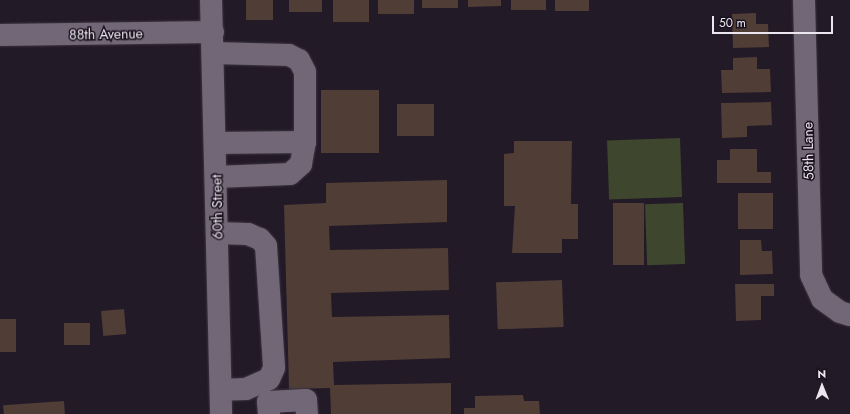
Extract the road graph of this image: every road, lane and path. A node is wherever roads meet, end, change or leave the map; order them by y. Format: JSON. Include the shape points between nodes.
{"nodes":[{"id":1,"x":212,"y":0,"type":"edge"},
{"id":2,"x":804,"y":0,"type":"edge"},
{"id":3,"x":0,"y":36,"type":"edge"},
{"id":4,"x":213,"y":43,"type":"junction"},
{"id":5,"x":305,"y":142,"type":"junction"},
{"id":6,"x":215,"y":143,"type":"junction"},
{"id":7,"x":216,"y":177,"type":"junction"},
{"id":8,"x":217,"y":233,"type":"junction"},
{"id":9,"x":850,"y":315,"type":"edge"},
{"id":10,"x":255,"y":386,"type":"junction"},
{"id":11,"x":221,"y":390,"type":"junction"},
{"id":12,"x":269,"y":408,"type":"edge"},
{"id":13,"x":221,"y":414,"type":"edge"},
{"id":14,"x":307,"y":414,"type":"edge"}],
"edges":[{"from":1,"to":4,"type":"street","name":"60th Street"},
{"from":2,"to":9,"type":"street","name":"58th Lane","via":[[811,275],[822,299],[840,312]]},
{"from":3,"to":4,"type":"street","name":"88th Avenue"},
{"from":4,"to":5,"type":"street","name":"88th Avenue","via":[[275,52],[299,60],[305,72]]},
{"from":4,"to":6,"type":"street","name":"60th Street"},
{"from":5,"to":6,"type":"street"},
{"from":5,"to":7,"type":"street","name":"88th Avenue","via":[[302,164],[290,174]]},
{"from":6,"to":7,"type":"street","name":"60th Street"},
{"from":7,"to":8,"type":"street","name":"60th Street"},
{"from":8,"to":10,"type":"street","via":[[248,234],[260,239],[266,246],[274,368],[269,379]]},
{"from":8,"to":11,"type":"street","name":"60th Street"},
{"from":10,"to":11,"type":"street"},
{"from":10,"to":12,"type":"street"},
{"from":11,"to":13,"type":"street","name":"60th Street"},
{"from":12,"to":14,"type":"street","via":[[306,400]]}]}
